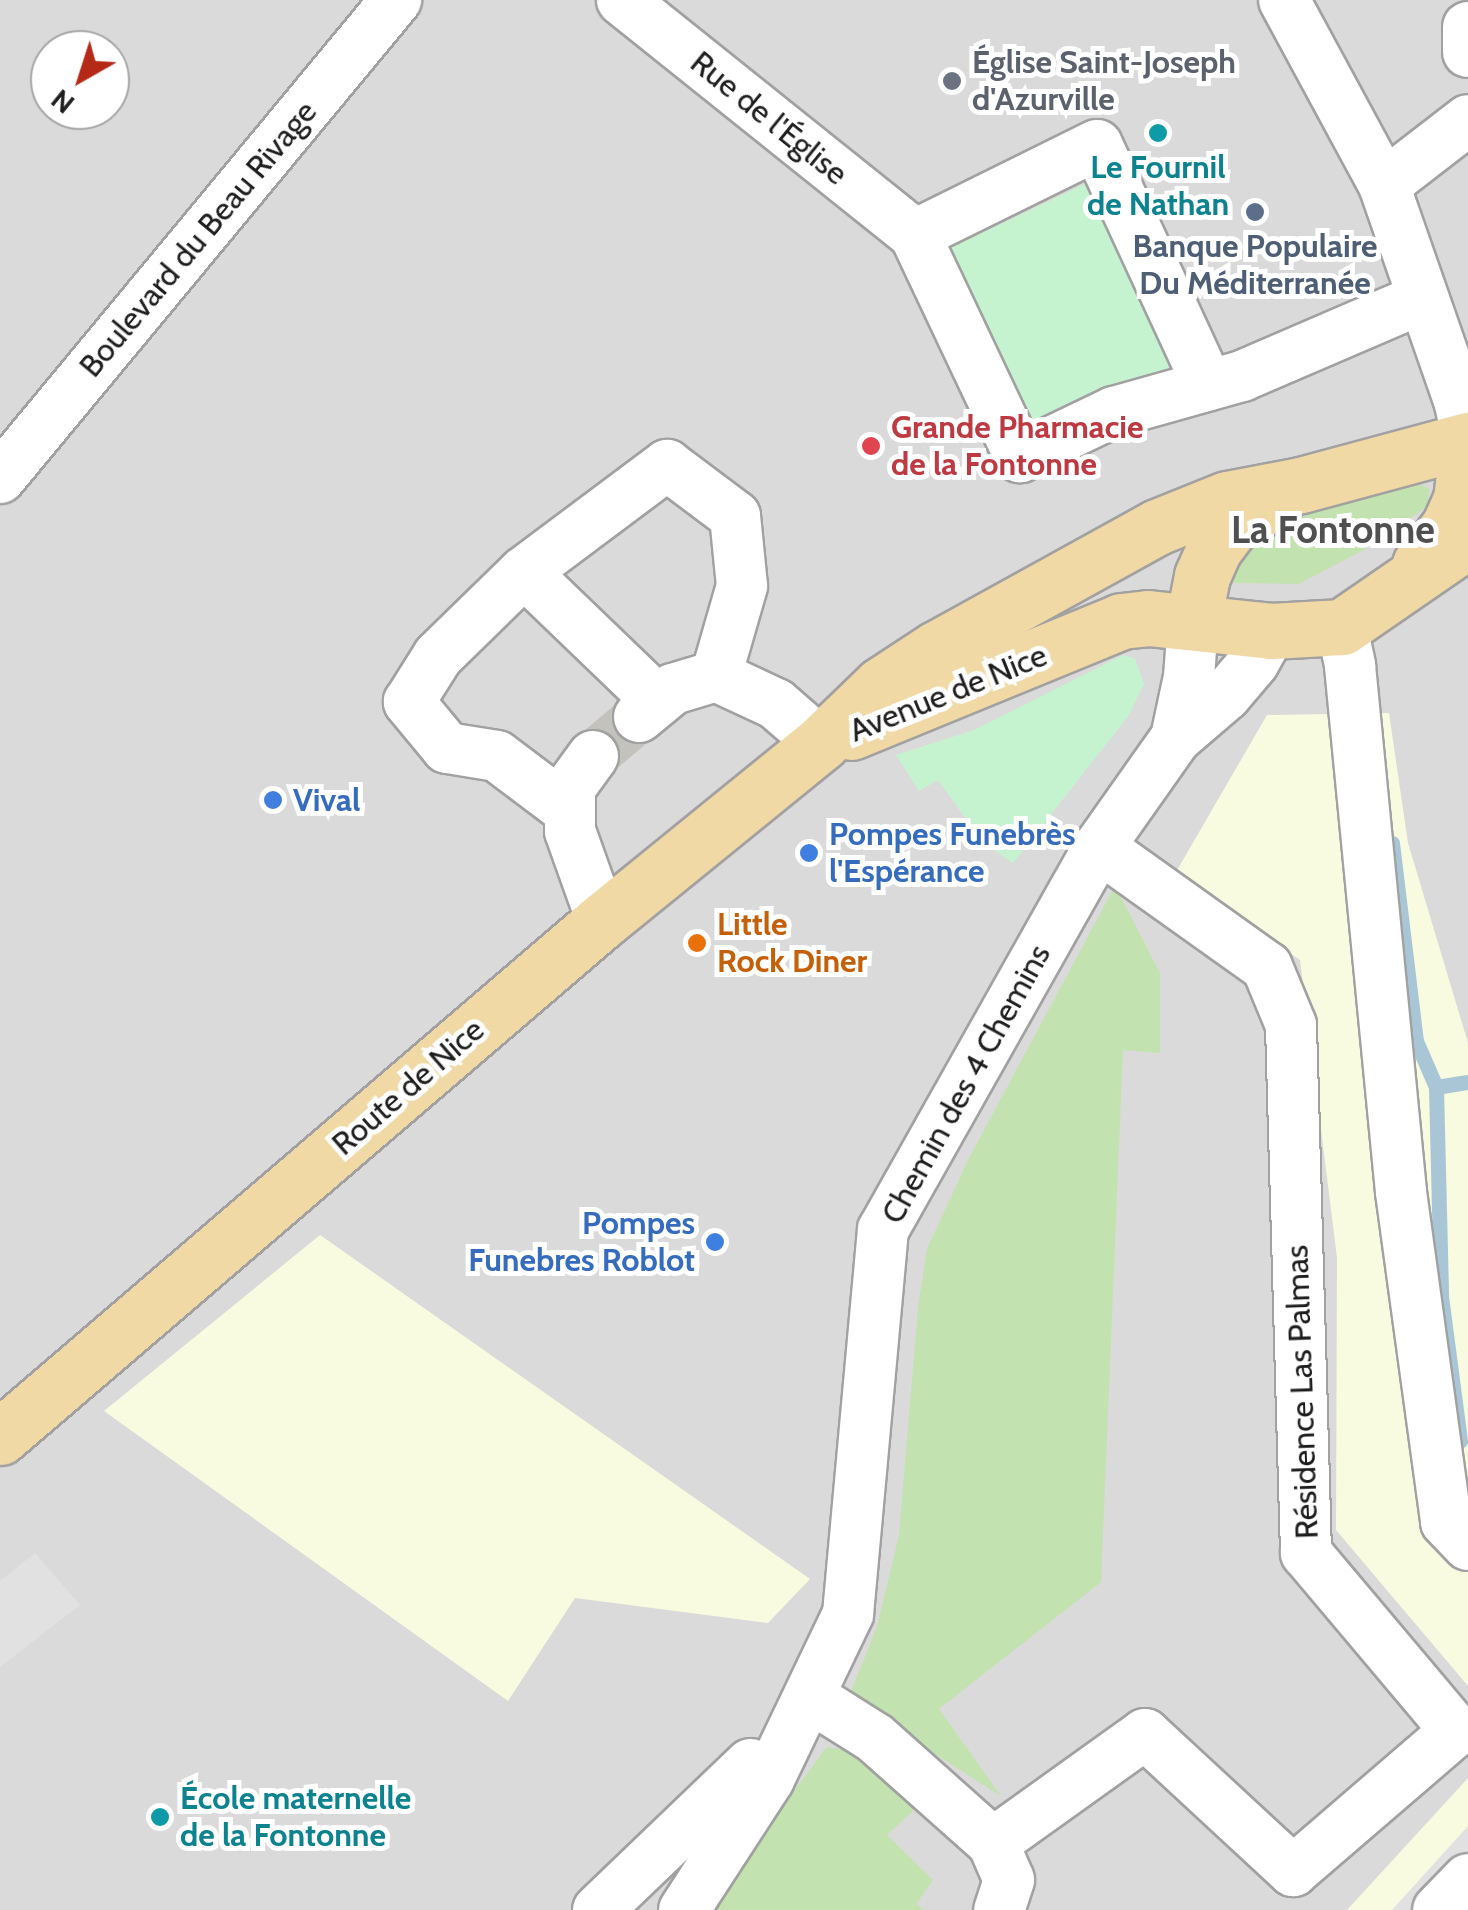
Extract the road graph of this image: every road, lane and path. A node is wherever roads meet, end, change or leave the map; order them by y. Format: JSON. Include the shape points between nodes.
{"nodes":[{"id":1,"x":396,"y":0,"type":"edge"},
{"id":2,"x":622,"y":0,"type":"edge"},
{"id":3,"x":1284,"y":0,"type":"edge"},
{"id":4,"x":1468,"y":27,"type":"edge"},
{"id":5,"x":1468,"y":52,"type":"edge"},
{"id":6,"x":1468,"y":120,"type":"edge"},
{"id":7,"x":1384,"y":185,"type":"junction"},
{"id":8,"x":915,"y":236,"type":"junction"},
{"id":9,"x":1423,"y":298,"type":"junction"},
{"id":10,"x":1208,"y":385,"type":"junction"},
{"id":11,"x":1468,"y":440,"type":"edge"},
{"id":12,"x":0,"y":478,"type":"edge"},
{"id":13,"x":1301,"y":485,"type":"junction"},
{"id":14,"x":1465,"y":548,"type":"edge"},
{"id":15,"x":524,"y":572,"type":"junction"},
{"id":16,"x":1395,"y":592,"type":"junction"},
{"id":17,"x":1193,"y":622,"type":"junction"},
{"id":18,"x":1342,"y":627,"type":"junction"},
{"id":19,"x":1271,"y":631,"type":"junction"},
{"id":20,"x":716,"y":676,"type":"junction"},
{"id":21,"x":1176,"y":738,"type":"junction"},
{"id":22,"x":821,"y":744,"type":"junction"},
{"id":23,"x":593,"y":756,"type":"tunnel mouth"},
{"id":24,"x":570,"y":811,"type":"junction"},
{"id":25,"x":1099,"y":847,"type":"junction"},
{"id":26,"x":602,"y":921,"type":"junction"},
{"id":27,"x":0,"y":1437,"type":"edge"},
{"id":28,"x":1468,"y":1545,"type":"edge"},
{"id":29,"x":810,"y":1697,"type":"junction"},
{"id":30,"x":993,"y":1843,"type":"junction"},
{"id":31,"x":1468,"y":1879,"type":"edge"},
{"id":32,"x":1292,"y":1890,"type":"edge"},
{"id":33,"x":598,"y":1910,"type":"edge"},
{"id":34,"x":684,"y":1910,"type":"edge"},
{"id":35,"x":1000,"y":1910,"type":"edge"},
{"id":36,"x":1438,"y":1910,"type":"edge"}],
"edges":[{"from":1,"to":12,"type":"street","name":"Boulevard du Beau Rivage"},
{"from":2,"to":8,"type":"street","name":"Rue de l'Église"},
{"from":3,"to":7,"type":"street"},
{"from":4,"to":5,"type":"street"},
{"from":6,"to":7,"type":"street"},
{"from":7,"to":9,"type":"street"},
{"from":8,"to":10,"type":"street","via":[[1020,457],[1114,412]]},
{"from":8,"to":10,"type":"street","via":[[1097,145]]},
{"from":9,"to":10,"type":"street"},
{"from":9,"to":11,"type":"street"},
{"from":11,"to":13,"type":"main road","name":"Avenue de Nice"},
{"from":11,"to":16,"type":"main road","via":[[1462,498],[1449,526]]},
{"from":13,"to":17,"type":"main road","via":[[1232,525],[1202,576]]},
{"from":13,"to":22,"type":"main road","name":"Avenue de Nice","via":[[1227,499],[1157,527],[936,649],[881,685]]},
{"from":14,"to":16,"type":"main road"},
{"from":15,"to":20,"type":"street","via":[[648,709],[674,690]]},
{"from":15,"to":20,"type":"street","via":[[666,465],[735,516],[742,586]]},
{"from":15,"to":24,"type":"street","via":[[438,656],[409,702],[447,748],[498,756]]},
{"from":16,"to":18,"type":"main road"},
{"from":17,"to":19,"type":"main road","name":"Avenue de Nice"},
{"from":17,"to":21,"type":"street"},
{"from":17,"to":22,"type":"main road","name":"Avenue de Nice","via":[[1121,621]]},
{"from":18,"to":19,"type":"main road","name":"Avenue de Nice"},
{"from":18,"to":28,"type":"street","via":[[1401,1192],[1446,1522]]},
{"from":19,"to":21,"type":"street","via":[[1226,695]]},
{"from":20,"to":22,"type":"street","via":[[776,704]]},
{"from":21,"to":25,"type":"street","name":"Chemin des 4 Chemins"},
{"from":22,"to":26,"type":"main road","name":"Route de Nice"},
{"from":23,"to":24,"type":"street","via":[[570,788]]},
{"from":24,"to":26,"type":"street","via":[[570,832]]},
{"from":25,"to":29,"type":"street","name":"Chemin des 4 Chemins","via":[[883,1230],[848,1614]]},
{"from":25,"to":32,"type":"street","name":"Résidence Las Palmas","via":[[1267,967],[1291,1025],[1306,1552],[1456,1731]]},
{"from":26,"to":27,"type":"main road","name":"Route de Nice"},
{"from":29,"to":30,"type":"street","via":[[875,1738]]},
{"from":29,"to":33,"type":"street","name":"Chemin des 4 Chemins","via":[[706,1810]]},
{"from":29,"to":34,"type":"street","name":"Chemin des 4 Chemins","via":[[769,1779]]},
{"from":30,"to":32,"type":"street","name":"Résidence Las Palmas","via":[[1145,1734]]},
{"from":30,"to":35,"type":"street","via":[[1009,1880]]},
{"from":31,"to":36,"type":"street"}]}
